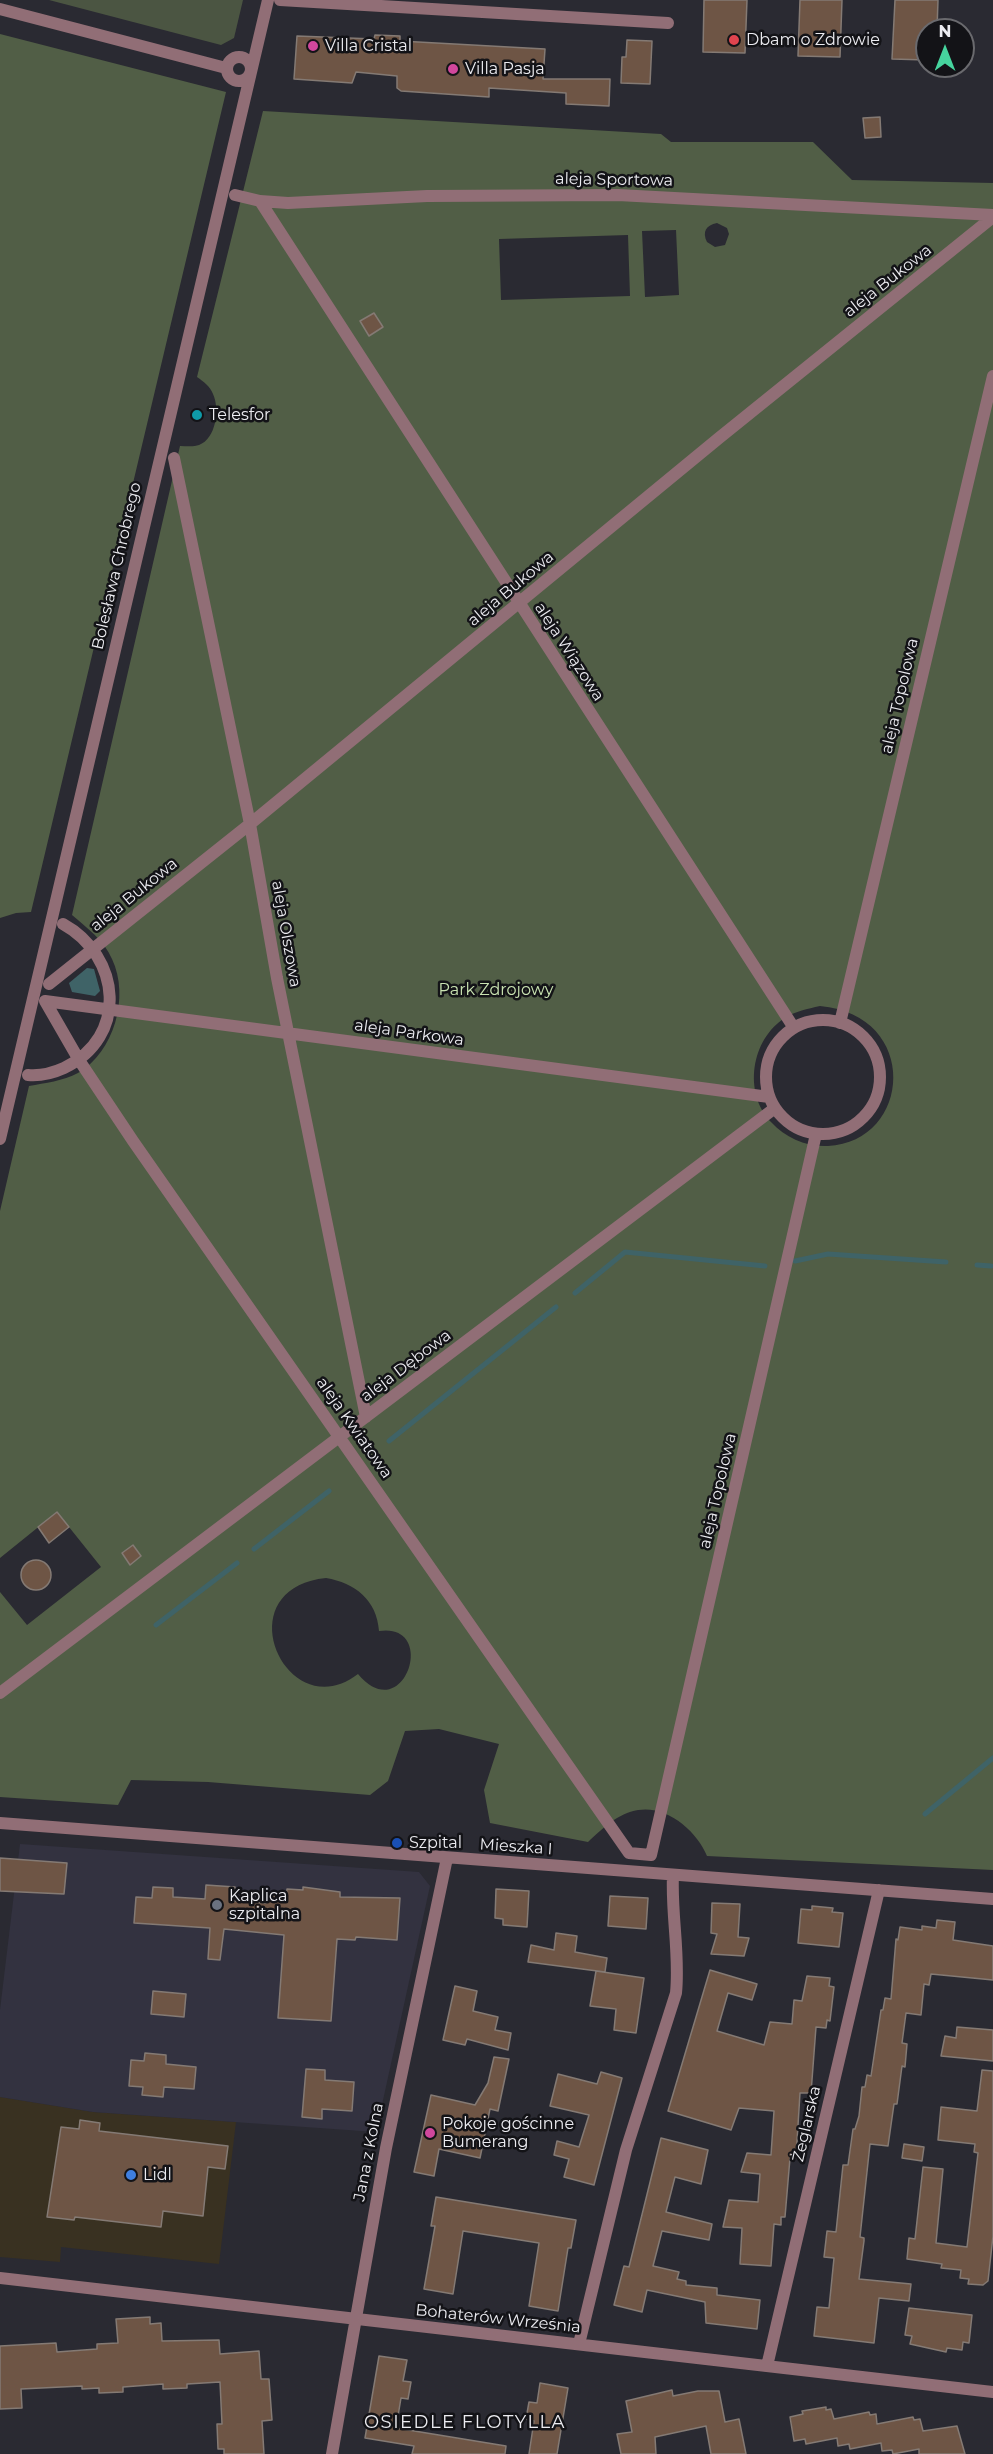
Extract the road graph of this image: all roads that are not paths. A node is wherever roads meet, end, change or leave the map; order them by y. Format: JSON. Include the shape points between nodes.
{"nodes":[{"id":1,"x":268,"y":0,"type":"edge"},
{"id":2,"x":279,"y":0,"type":"edge"},
{"id":3,"x":0,"y":9,"type":"edge"},
{"id":4,"x":668,"y":23,"type":"dead end"},
{"id":5,"x":253,"y":59,"type":"junction"},
{"id":6,"x":226,"y":68,"type":"junction"},
{"id":7,"x":235,"y":195,"type":"dead end"},
{"id":8,"x":260,"y":201,"type":"junction"},
{"id":9,"x":993,"y":216,"type":"edge"},
{"id":10,"x":993,"y":376,"type":"edge"},
{"id":11,"x":174,"y":458,"type":"dead end"},
{"id":12,"x":518,"y":604,"type":"junction"},
{"id":13,"x":250,"y":824,"type":"junction"},
{"id":14,"x":63,"y":924,"type":"dead end"},
{"id":15,"x":94,"y":948,"type":"junction"},
{"id":16,"x":49,"y":984,"type":"dead end"},
{"id":17,"x":45,"y":1001,"type":"joint"},
{"id":18,"x":109,"y":1009,"type":"junction"},
{"id":19,"x":840,"y":1023,"type":"junction"},
{"id":20,"x":794,"y":1028,"type":"junction"},
{"id":21,"x":289,"y":1032,"type":"junction"},
{"id":22,"x":79,"y":1060,"type":"junction"},
{"id":23,"x":28,"y":1075,"type":"dead end"},
{"id":24,"x":769,"y":1097,"type":"junction"},
{"id":25,"x":775,"y":1108,"type":"junction"},
{"id":26,"x":816,"y":1134,"type":"junction"},
{"id":27,"x":0,"y":1139,"type":"edge"},
{"id":28,"x":366,"y":1417,"type":"junction"},
{"id":29,"x":339,"y":1437,"type":"junction"},
{"id":30,"x":0,"y":1694,"type":"edge"},
{"id":31,"x":0,"y":1823,"type":"edge"},
{"id":32,"x":651,"y":1855,"type":"joint"},
{"id":33,"x":447,"y":1858,"type":"junction"},
{"id":34,"x":673,"y":1875,"type":"junction"},
{"id":35,"x":879,"y":1890,"type":"junction"},
{"id":36,"x":993,"y":1899,"type":"edge"},
{"id":37,"x":0,"y":2278,"type":"edge"},
{"id":38,"x":354,"y":2321,"type":"junction"},
{"id":39,"x":579,"y":2344,"type":"junction"},
{"id":40,"x":767,"y":2366,"type":"junction"},
{"id":41,"x":993,"y":2392,"type":"edge"},
{"id":42,"x":332,"y":2454,"type":"edge"}],
"edges":[{"from":1,"to":5,"type":"street","name":"Bolesława Chrobrego"},
{"from":2,"to":4,"type":"street"},
{"from":3,"to":6,"type":"street"},
{"from":5,"to":6,"type":"street","via":[[236,56]]},
{"from":5,"to":6,"type":"street","via":[[251,73],[243,81],[231,78]]},
{"from":5,"to":27,"type":"street","name":"Bolesława Chrobrego"},
{"from":7,"to":8,"type":"street","name":"aleja Sportowa"},
{"from":8,"to":9,"type":"street","name":"aleja Sportowa","via":[[618,195]]},
{"from":8,"to":12,"type":"street","name":"aleja Wiązowa"},
{"from":9,"to":12,"type":"street","name":"aleja Bukowa"},
{"from":10,"to":19,"type":"street","name":"aleja Topolowa"},
{"from":11,"to":13,"type":"street","name":"aleja Olszowa"},
{"from":12,"to":13,"type":"street","name":"aleja Bukowa"},
{"from":12,"to":20,"type":"street","name":"aleja Wiązowa"},
{"from":13,"to":15,"type":"street","name":"aleja Bukowa"},
{"from":13,"to":21,"type":"street","name":"aleja Olszowa"},
{"from":14,"to":15,"type":"street"},
{"from":15,"to":16,"type":"street","name":"aleja Bukowa"},
{"from":15,"to":18,"type":"street","via":[[108,977]]},
{"from":17,"to":18,"type":"street","name":"aleja Parkowa"},
{"from":17,"to":22,"type":"street","name":"aleja Kwiatowa"},
{"from":18,"to":21,"type":"street","name":"aleja Parkowa"},
{"from":18,"to":22,"type":"street","via":[[100,1035]]},
{"from":19,"to":20,"type":"street","via":[[824,1020]]},
{"from":19,"to":26,"type":"street","via":[[868,1042],[880,1070],[880,1085],[872,1107],[856,1123],[844,1130]]},
{"from":20,"to":24,"type":"street","via":[[782,1038],[770,1058],[766,1081]]},
{"from":21,"to":24,"type":"street","name":"aleja Parkowa"},
{"from":21,"to":28,"type":"street","name":"aleja Olszowa"},
{"from":22,"to":23,"type":"street","via":[[54,1072]]},
{"from":22,"to":29,"type":"street","name":"aleja Kwiatowa"},
{"from":24,"to":25,"type":"street"},
{"from":25,"to":26,"type":"street","via":[[786,1121]]},
{"from":25,"to":28,"type":"street","name":"aleja Dębowa"},
{"from":26,"to":32,"type":"street","name":"aleja Topolowa"},
{"from":28,"to":29,"type":"street","name":"aleja Dębowa"},
{"from":29,"to":30,"type":"street","name":"aleja Dębowa"},
{"from":29,"to":32,"type":"street","name":"aleja Kwiatowa","via":[[629,1853]]},
{"from":31,"to":33,"type":"street","name":"Mieszka I"},
{"from":33,"to":34,"type":"street","name":"Mieszka I"},
{"from":33,"to":38,"type":"street","name":"Jana z Kolna","via":[[400,2074]]},
{"from":34,"to":35,"type":"street","name":"Mieszka I"},
{"from":34,"to":39,"type":"street","via":[[676,1993],[626,2150]]},
{"from":35,"to":36,"type":"street","name":"Mieszka I"},
{"from":35,"to":40,"type":"street","name":"Żeglarska"},
{"from":37,"to":38,"type":"street","name":"Bohaterów Września"},
{"from":38,"to":39,"type":"street","name":"Bohaterów Września"},
{"from":38,"to":42,"type":"street","name":"Jana z Kolna"},
{"from":39,"to":40,"type":"street","name":"Bohaterów Września"},
{"from":40,"to":41,"type":"street","name":"Bohaterów Września"}]}
